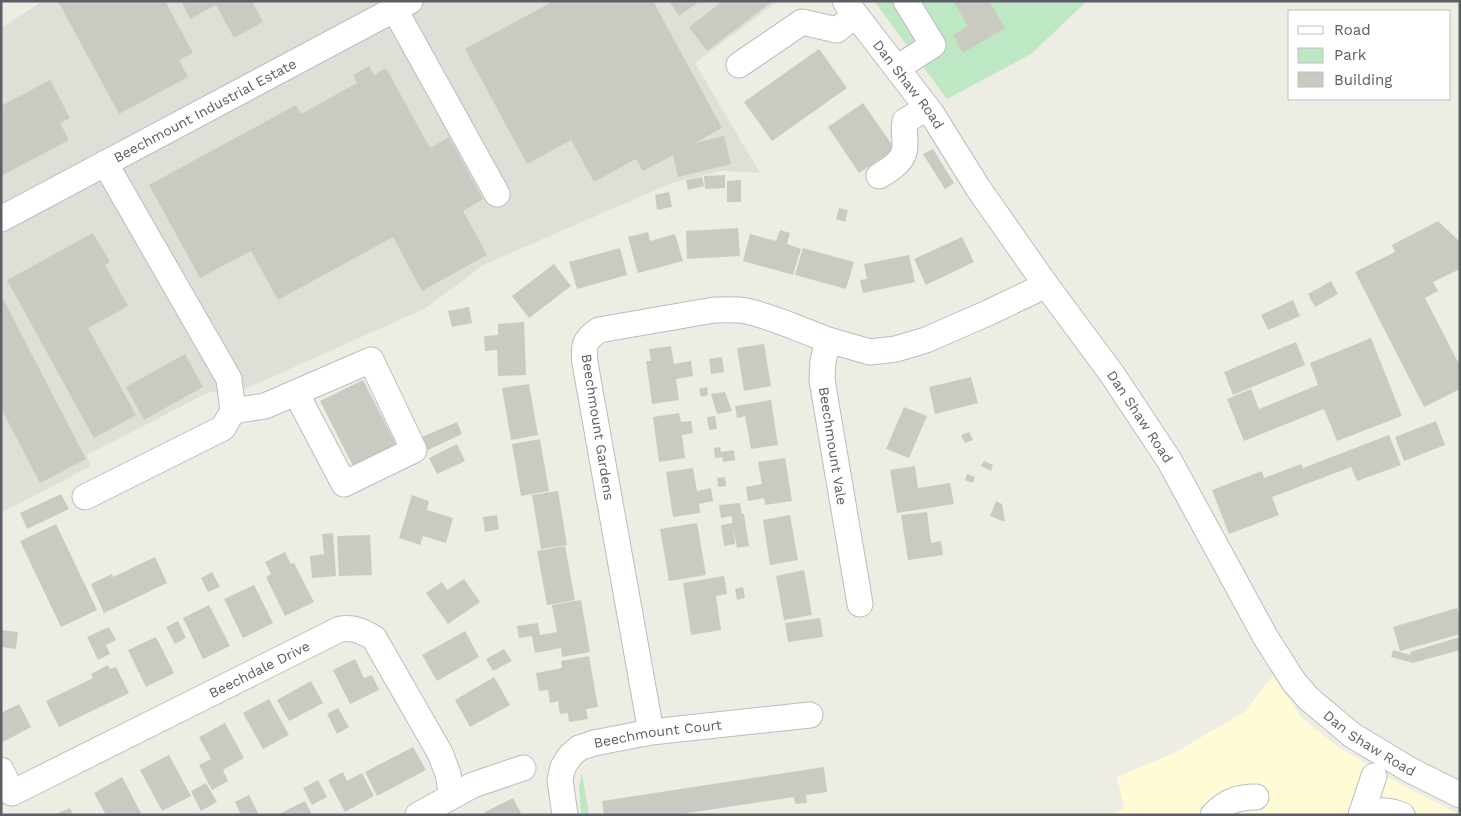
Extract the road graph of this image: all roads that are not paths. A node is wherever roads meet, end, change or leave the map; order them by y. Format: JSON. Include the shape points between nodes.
{"nodes":[{"id":1,"x":906,"y":1,"type":"edge"},
{"id":2,"x":403,"y":6,"type":"edge"},
{"id":3,"x":850,"y":8,"type":"edge"},
{"id":4,"x":739,"y":65,"type":"dead end"},
{"id":5,"x":897,"y":68,"type":"junction"},
{"id":6,"x":927,"y":108,"type":"junction"},
{"id":7,"x":105,"y":163,"type":"junction"},
{"id":8,"x":879,"y":176,"type":"dead end"},
{"id":9,"x":497,"y":194,"type":"dead end"},
{"id":10,"x":1,"y":219,"type":"edge"},
{"id":11,"x":1046,"y":285,"type":"junction"},
{"id":12,"x":828,"y":340,"type":"junction"},
{"id":13,"x":296,"y":393,"type":"junction"},
{"id":14,"x":233,"y":411,"type":"junction"},
{"id":15,"x":85,"y":497,"type":"dead end"},
{"id":16,"x":860,"y":604,"type":"dead end"},
{"id":17,"x":810,"y":715,"type":"dead end"},
{"id":18,"x":650,"y":732,"type":"junction"},
{"id":19,"x":523,"y":768,"type":"dead end"},
{"id":20,"x":1,"y":770,"type":"edge"},
{"id":21,"x":1374,"y":776,"type":"dead end"},
{"id":22,"x":1460,"y":795,"type":"edge"},
{"id":23,"x":452,"y":796,"type":"junction"},
{"id":24,"x":1256,"y":797,"type":"dead end"},
{"id":25,"x":418,"y":815,"type":"edge"},
{"id":26,"x":565,"y":815,"type":"edge"},
{"id":27,"x":1213,"y":815,"type":"edge"},
{"id":28,"x":1362,"y":815,"type":"edge"},
{"id":29,"x":1369,"y":815,"type":"edge"},
{"id":30,"x":1402,"y":815,"type":"edge"}],
"edges":[{"from":1,"to":5,"type":"street","via":[[933,44]]},
{"from":2,"to":7,"type":"street","name":"Beechmount Industrial Estate"},
{"from":2,"to":9,"type":"street"},
{"from":3,"to":4,"type":"street","via":[[837,30],[802,22]]},
{"from":3,"to":5,"type":"street","name":"Dan Shaw Road"},
{"from":5,"to":6,"type":"street","name":"Dan Shaw Road"},
{"from":6,"to":8,"type":"street","via":[[905,120],[903,134],[906,145],[902,157]]},
{"from":6,"to":11,"type":"street","name":"Dan Shaw Road"},
{"from":7,"to":10,"type":"street","name":"Beechmount Industrial Estate"},
{"from":7,"to":14,"type":"street","via":[[229,379]]},
{"from":11,"to":12,"type":"street","via":[[926,340],[896,349],[870,352]]},
{"from":11,"to":22,"type":"street","name":"Dan Shaw Road","via":[[1112,374],[1169,460],[1266,638],[1294,682],[1352,735]]},
{"from":12,"to":16,"type":"street","name":"Beechmount Vale","via":[[822,380]]},
{"from":12,"to":18,"type":"street","name":"Beechmount Gardens","via":[[745,311],[714,310],[599,330],[584,345]]},
{"from":13,"to":13,"type":"street","via":[[371,360],[414,450],[344,484]]},
{"from":13,"to":14,"type":"street","via":[[265,406]]},
{"from":14,"to":15,"type":"street","via":[[223,428]]},
{"from":17,"to":18,"type":"street","name":"Beechmount Court"},
{"from":18,"to":26,"type":"street","name":"Beechmount Court","via":[[594,743],[579,748],[570,756],[560,780]]},
{"from":19,"to":23,"type":"street","via":[[473,785]]},
{"from":20,"to":23,"type":"street","name":"Beechdale Drive","via":[[12,793],[340,629],[351,627],[374,638],[440,753]]},
{"from":21,"to":28,"type":"street"},
{"from":23,"to":25,"type":"street"},
{"from":24,"to":27,"type":"street","via":[[1230,801]]},
{"from":29,"to":30,"type":"street","via":[[1381,810]]}]}
